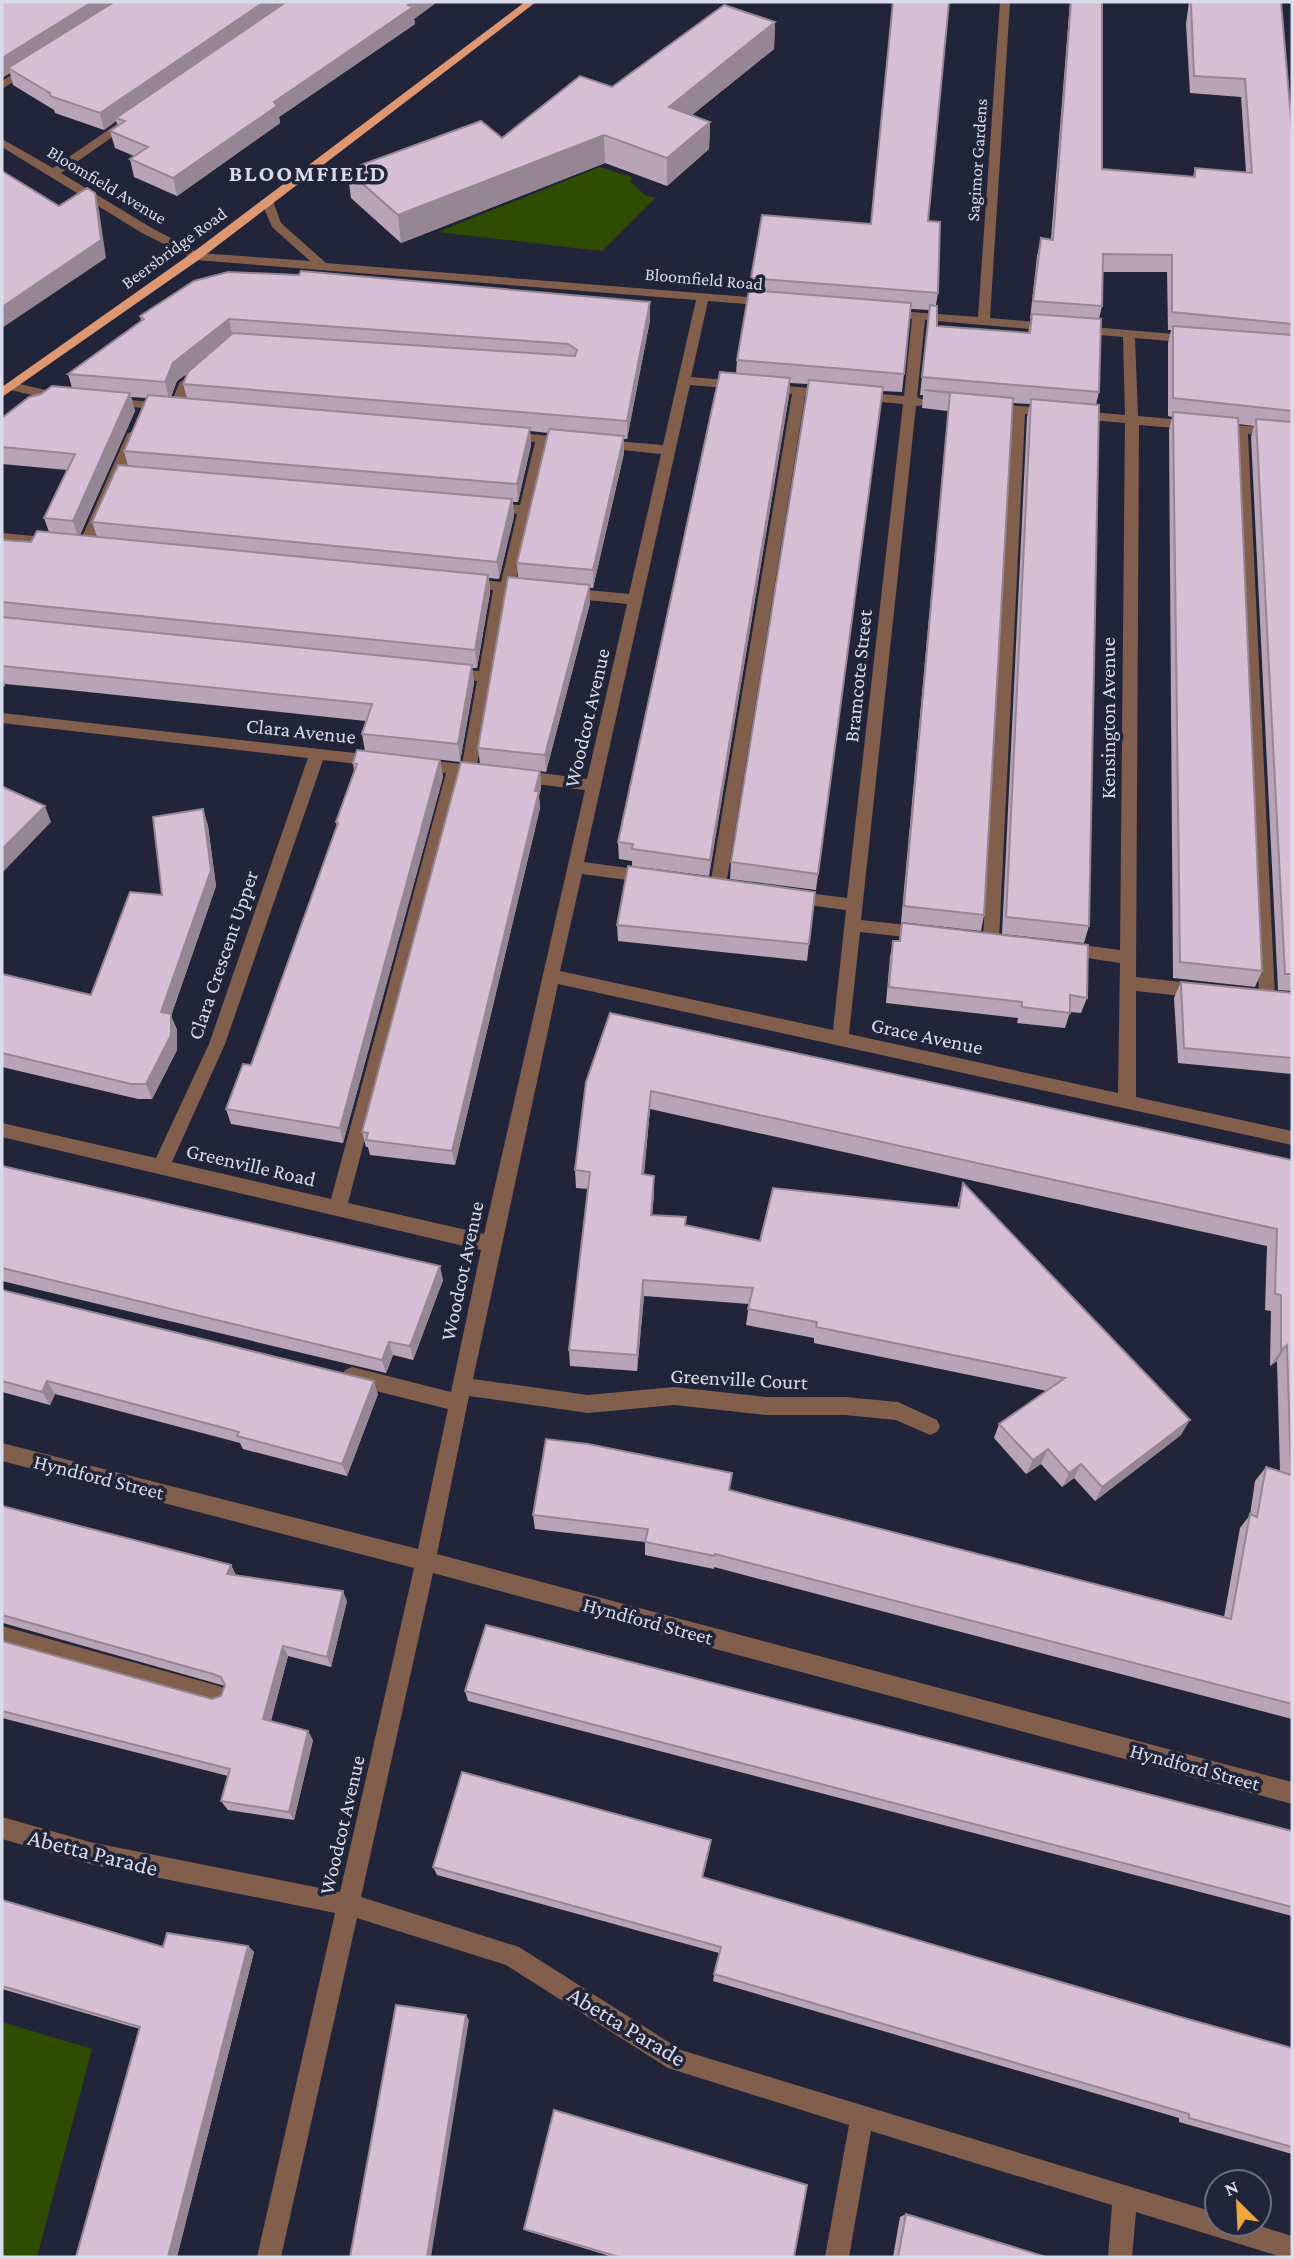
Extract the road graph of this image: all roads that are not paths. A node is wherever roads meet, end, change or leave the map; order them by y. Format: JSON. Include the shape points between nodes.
{"nodes":[{"id":1,"x":531,"y":2,"type":"edge"},
{"id":2,"x":1005,"y":2,"type":"edge"},
{"id":3,"x":46,"y":58,"type":"edge"},
{"id":4,"x":2,"y":86,"type":"edge"},
{"id":5,"x":144,"y":111,"type":"edge"},
{"id":6,"x":2,"y":142,"type":"edge"},
{"id":7,"x":53,"y":173,"type":"junction"},
{"id":8,"x":267,"y":201,"type":"junction"},
{"id":9,"x":197,"y":256,"type":"junction"},
{"id":10,"x":321,"y":265,"type":"junction"},
{"id":11,"x":703,"y":296,"type":"junction"},
{"id":12,"x":784,"y":303,"type":"edge"},
{"id":13,"x":879,"y":312,"type":"edge"},
{"id":14,"x":919,"y":316,"type":"junction"},
{"id":15,"x":984,"y":321,"type":"junction"},
{"id":16,"x":1129,"y":334,"type":"junction"},
{"id":17,"x":1210,"y":340,"type":"edge"},
{"id":18,"x":213,"y":361,"type":"edge"},
{"id":19,"x":684,"y":380,"type":"junction"},
{"id":20,"x":6,"y":389,"type":"edge"},
{"id":21,"x":799,"y":391,"type":"junction"},
{"id":22,"x":74,"y":399,"type":"edge"},
{"id":23,"x":98,"y":401,"type":"edge"},
{"id":24,"x":910,"y":401,"type":"junction"},
{"id":25,"x":937,"y":403,"type":"edge"},
{"id":26,"x":147,"y":405,"type":"junction"},
{"id":27,"x":978,"y":407,"type":"edge"},
{"id":28,"x":1018,"y":410,"type":"junction"},
{"id":29,"x":1132,"y":419,"type":"junction"},
{"id":30,"x":1241,"y":429,"type":"junction"},
{"id":31,"x":1292,"y":434,"type":"edge"},
{"id":32,"x":501,"y":435,"type":"edge"},
{"id":33,"x":542,"y":439,"type":"junction"},
{"id":34,"x":669,"y":450,"type":"junction"},
{"id":35,"x":471,"y":505,"type":"edge"},
{"id":36,"x":525,"y":510,"type":"junction"},
{"id":37,"x":2,"y":538,"type":"edge"},
{"id":38,"x":446,"y":581,"type":"edge"},
{"id":39,"x":504,"y":587,"type":"junction"},
{"id":40,"x":636,"y":600,"type":"junction"},
{"id":41,"x":430,"y":671,"type":"edge"},
{"id":42,"x":485,"y":677,"type":"junction"},
{"id":43,"x":2,"y":718,"type":"edge"},
{"id":44,"x":317,"y":754,"type":"junction"},
{"id":45,"x":462,"y":769,"type":"junction"},
{"id":46,"x":595,"y":786,"type":"junction"},
{"id":47,"x":577,"y":867,"type":"junction"},
{"id":48,"x":667,"y":880,"type":"edge"},
{"id":49,"x":719,"y":887,"type":"edge"},
{"id":50,"x":773,"y":894,"type":"edge"},
{"id":51,"x":854,"y":905,"type":"junction"},
{"id":52,"x":851,"y":925,"type":"junction"},
{"id":53,"x":940,"y":934,"type":"edge"},
{"id":54,"x":991,"y":940,"type":"edge"},
{"id":55,"x":1045,"y":946,"type":"edge"},
{"id":56,"x":1127,"y":957,"type":"junction"},
{"id":57,"x":553,"y":976,"type":"junction"},
{"id":58,"x":1127,"y":984,"type":"junction"},
{"id":59,"x":1216,"y":992,"type":"edge"},
{"id":60,"x":1267,"y":997,"type":"edge"},
{"id":61,"x":840,"y":1040,"type":"junction"},
{"id":62,"x":1127,"y":1102,"type":"junction"},
{"id":63,"x":2,"y":1130,"type":"edge"},
{"id":64,"x":1292,"y":1138,"type":"edge"},
{"id":65,"x":161,"y":1167,"type":"junction"},
{"id":66,"x":338,"y":1208,"type":"junction"},
{"id":67,"x":491,"y":1244,"type":"junction"},
{"id":68,"x":336,"y":1372,"type":"edge"},
{"id":69,"x":458,"y":1394,"type":"junction"},
{"id":70,"x":929,"y":1426,"type":"dead end"},
{"id":71,"x":2,"y":1452,"type":"edge"},
{"id":72,"x":425,"y":1561,"type":"junction"},
{"id":73,"x":2,"y":1636,"type":"edge"},
{"id":74,"x":219,"y":1696,"type":"edge"},
{"id":75,"x":1292,"y":1793,"type":"edge"},
{"id":76,"x":2,"y":1828,"type":"edge"},
{"id":77,"x":347,"y":1904,"type":"junction"},
{"id":78,"x":862,"y":2118,"type":"junction"},
{"id":79,"x":1125,"y":2196,"type":"junction"},
{"id":80,"x":1292,"y":2248,"type":"edge"},
{"id":81,"x":269,"y":2257,"type":"edge"},
{"id":82,"x":838,"y":2257,"type":"edge"},
{"id":83,"x":1120,"y":2257,"type":"edge"}],
"edges":[{"from":1,"to":8,"type":"main road","name":"Beersbridge Road"},
{"from":2,"to":15,"type":"street","name":"Sagimor Gardens"},
{"from":3,"to":4,"type":"street"},
{"from":5,"to":7,"type":"street"},
{"from":6,"to":7,"type":"street","name":"Bloomfield Avenue"},
{"from":7,"to":9,"type":"street","name":"Bloomfield Avenue"},
{"from":8,"to":9,"type":"main road","name":"Beersbridge Road"},
{"from":8,"to":10,"type":"street","via":[[276,224]]},
{"from":9,"to":10,"type":"street","name":"Bloomfield Road"},
{"from":9,"to":20,"type":"main road","name":"Beersbridge Road"},
{"from":10,"to":11,"type":"street","name":"Bloomfield Road"},
{"from":11,"to":12,"type":"street","name":"Bloomfield Road"},
{"from":11,"to":19,"type":"street","name":"Woodcot Avenue"},
{"from":13,"to":14,"type":"street"},
{"from":14,"to":15,"type":"street"},
{"from":14,"to":24,"type":"street","name":"Bramcote Street"},
{"from":15,"to":16,"type":"street"},
{"from":16,"to":17,"type":"street"},
{"from":16,"to":29,"type":"street","name":"Kensington Avenue"},
{"from":18,"to":26,"type":"street","via":[[184,386],[182,408]]},
{"from":19,"to":21,"type":"street"},
{"from":19,"to":34,"type":"street","name":"Woodcot Avenue"},
{"from":20,"to":22,"type":"street"},
{"from":21,"to":24,"type":"street"},
{"from":21,"to":49,"type":"street"},
{"from":23,"to":26,"type":"street"},
{"from":24,"to":25,"type":"street"},
{"from":24,"to":51,"type":"street","name":"Bramcote Street"},
{"from":26,"to":37,"type":"street","via":[[92,547]]},
{"from":27,"to":28,"type":"street"},
{"from":28,"to":29,"type":"street"},
{"from":28,"to":54,"type":"street"},
{"from":29,"to":30,"type":"street"},
{"from":29,"to":56,"type":"street","name":"Kensington Avenue"},
{"from":30,"to":31,"type":"street"},
{"from":30,"to":60,"type":"street"},
{"from":32,"to":33,"type":"street"},
{"from":33,"to":34,"type":"street"},
{"from":33,"to":36,"type":"street"},
{"from":34,"to":40,"type":"street","name":"Woodcot Avenue"},
{"from":35,"to":36,"type":"street"},
{"from":36,"to":39,"type":"street"},
{"from":38,"to":39,"type":"street"},
{"from":39,"to":40,"type":"street"},
{"from":39,"to":42,"type":"street"},
{"from":40,"to":46,"type":"street","name":"Woodcot Avenue"},
{"from":41,"to":42,"type":"street"},
{"from":42,"to":45,"type":"street"},
{"from":43,"to":44,"type":"street","name":"Clara Avenue"},
{"from":44,"to":45,"type":"street","name":"Clara Avenue"},
{"from":44,"to":65,"type":"street","name":"Clara Crescent Upper","via":[[217,1044]]},
{"from":45,"to":46,"type":"street","name":"Clara Avenue"},
{"from":45,"to":66,"type":"street"},
{"from":46,"to":47,"type":"street","name":"Woodcot Avenue"},
{"from":47,"to":48,"type":"street"},
{"from":47,"to":57,"type":"street","name":"Woodcot Avenue"},
{"from":50,"to":51,"type":"street"},
{"from":51,"to":52,"type":"street","name":"Bramcote Street"},
{"from":52,"to":53,"type":"street"},
{"from":52,"to":61,"type":"street","name":"Bramcote Street"},
{"from":55,"to":56,"type":"street"},
{"from":56,"to":58,"type":"street","name":"Kensington Avenue"},
{"from":57,"to":61,"type":"street","name":"Grace Avenue"},
{"from":57,"to":67,"type":"street","name":"Woodcot Avenue"},
{"from":58,"to":59,"type":"street"},
{"from":58,"to":62,"type":"street","name":"Kensington Avenue"},
{"from":61,"to":62,"type":"street","name":"Grace Avenue"},
{"from":62,"to":64,"type":"street","name":"Grace Avenue"},
{"from":63,"to":65,"type":"street","name":"Greenville Road"},
{"from":65,"to":66,"type":"street","name":"Greenville Road"},
{"from":66,"to":67,"type":"street","name":"Greenville Road"},
{"from":67,"to":69,"type":"street","name":"Woodcot Avenue"},
{"from":68,"to":69,"type":"street","name":"Greenville Court"},
{"from":69,"to":70,"type":"street","name":"Greenville Court","via":[[588,1404],[674,1396],[766,1406],[845,1406],[898,1411]]},
{"from":69,"to":72,"type":"street","name":"Woodcot Avenue"},
{"from":71,"to":72,"type":"street","name":"Hyndford Street"},
{"from":72,"to":75,"type":"street","name":"Hyndford Street"},
{"from":72,"to":77,"type":"street","name":"Woodcot Avenue"},
{"from":73,"to":74,"type":"street"},
{"from":76,"to":77,"type":"street","name":"Abetta Parade","via":[[130,1862]]},
{"from":77,"to":78,"type":"street","name":"Abetta Parade","via":[[511,1955],[676,2060]]},
{"from":77,"to":81,"type":"street","name":"Woodcot Avenue"},
{"from":78,"to":79,"type":"street","name":"Abetta Parade"},
{"from":78,"to":82,"type":"street"},
{"from":79,"to":80,"type":"street","name":"Abetta Parade"},
{"from":79,"to":83,"type":"street"}]}
